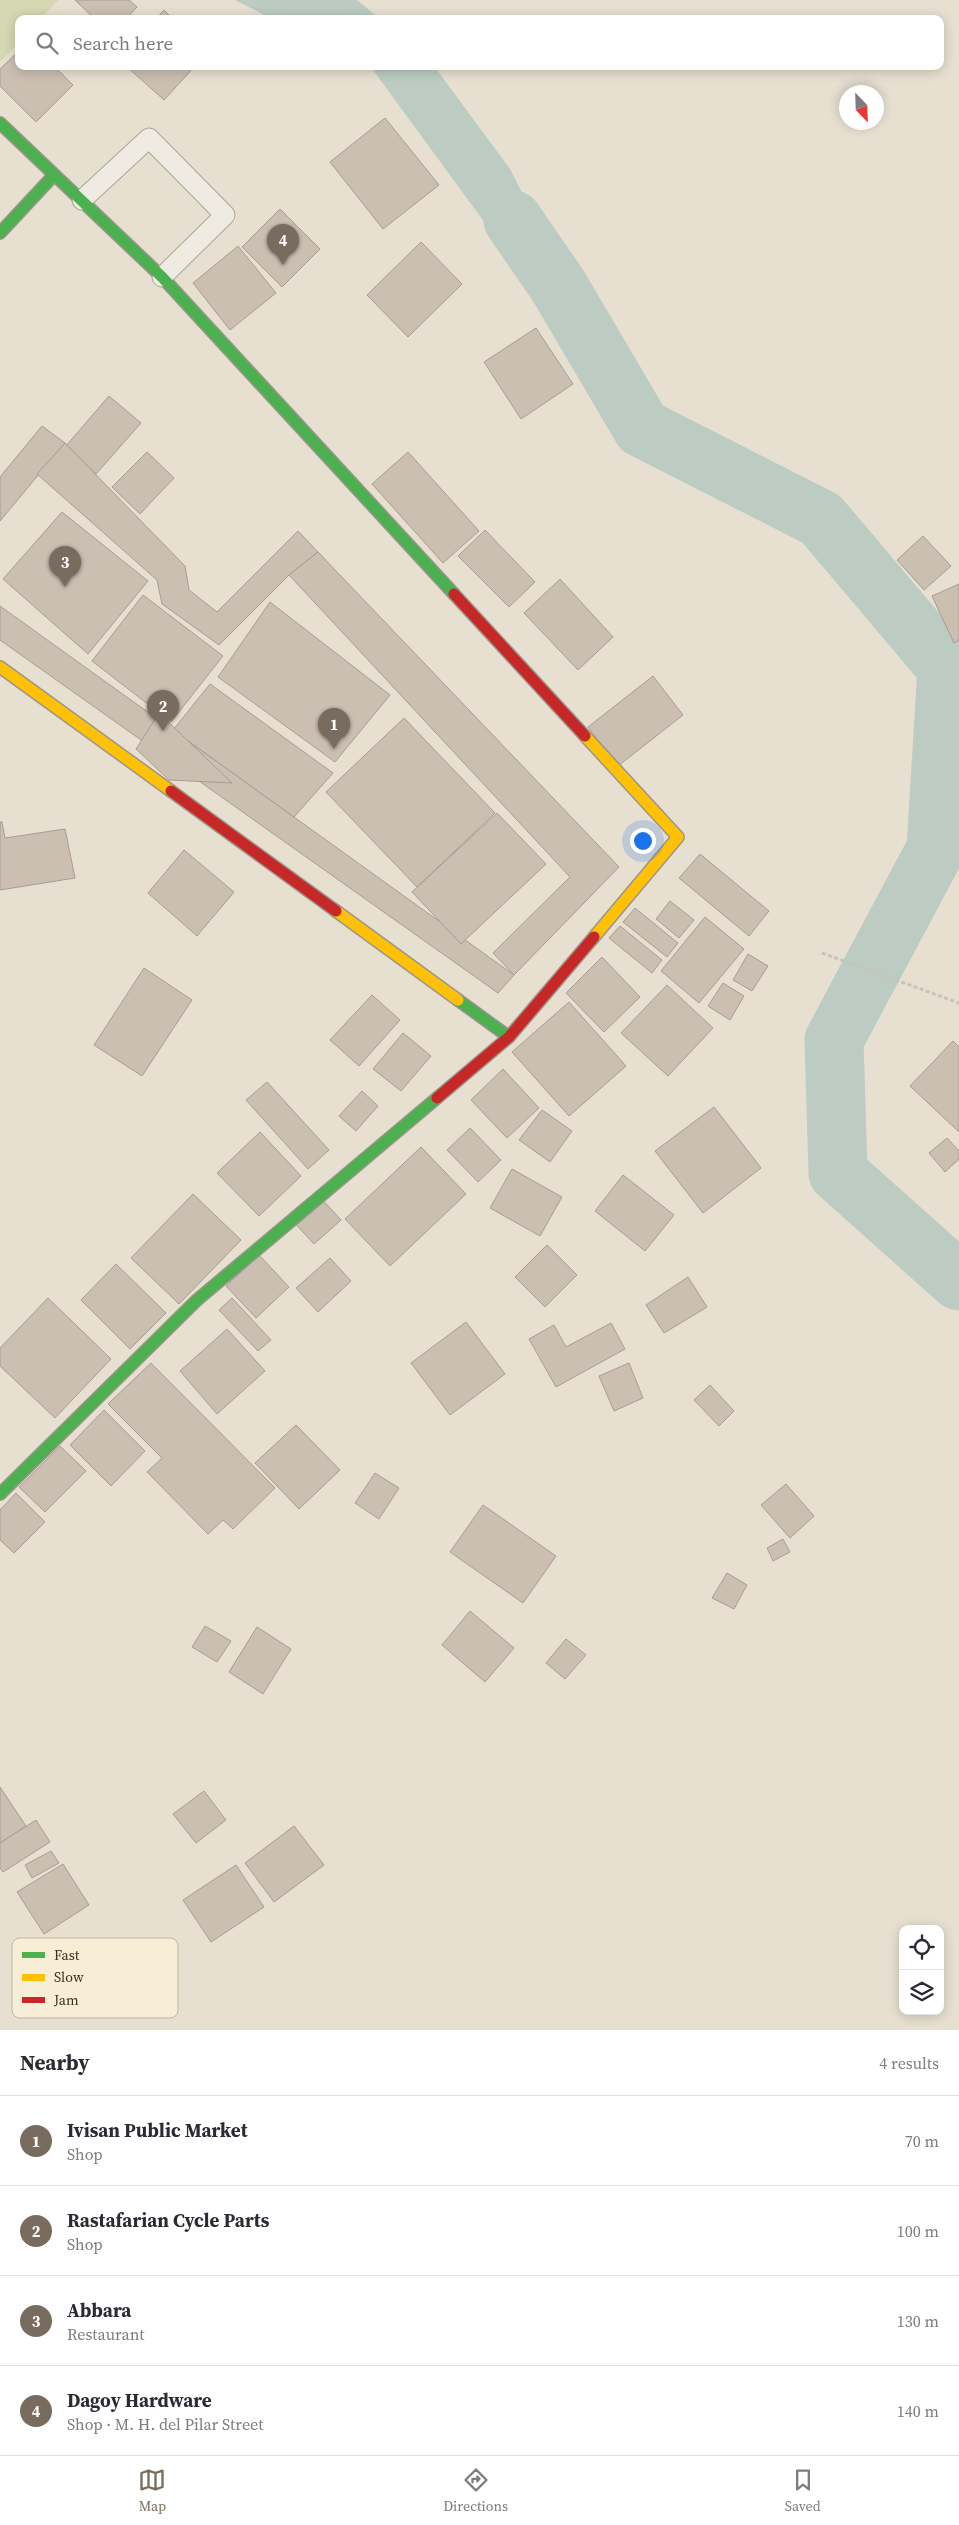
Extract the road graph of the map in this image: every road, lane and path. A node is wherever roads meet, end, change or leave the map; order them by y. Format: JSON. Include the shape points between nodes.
{"nodes":[{"id":1,"x":0,"y":123,"type":"edge"},
{"id":2,"x":54,"y":175,"type":"junction"},
{"id":3,"x":82,"y":200,"type":"junction"},
{"id":4,"x":0,"y":233,"type":"edge"},
{"id":5,"x":162,"y":277,"type":"junction"},
{"id":6,"x":0,"y":667,"type":"edge"},
{"id":7,"x":822,"y":953,"type":"dead end"},
{"id":8,"x":959,"y":1003,"type":"edge"},
{"id":9,"x":509,"y":1037,"type":"junction"},
{"id":10,"x":0,"y":1494,"type":"edge"}],
"edges":[{"from":1,"to":2,"type":"street"},
{"from":2,"to":3,"type":"street"},
{"from":2,"to":4,"type":"street"},
{"from":3,"to":5,"type":"street"},
{"from":3,"to":5,"type":"lane","via":[[149,138],[225,215]]},
{"from":5,"to":9,"type":"street","via":[[678,838]]},
{"from":6,"to":9,"type":"street"},
{"from":7,"to":8,"type":"path"},
{"from":9,"to":10,"type":"street","via":[[197,1300]]}]}
